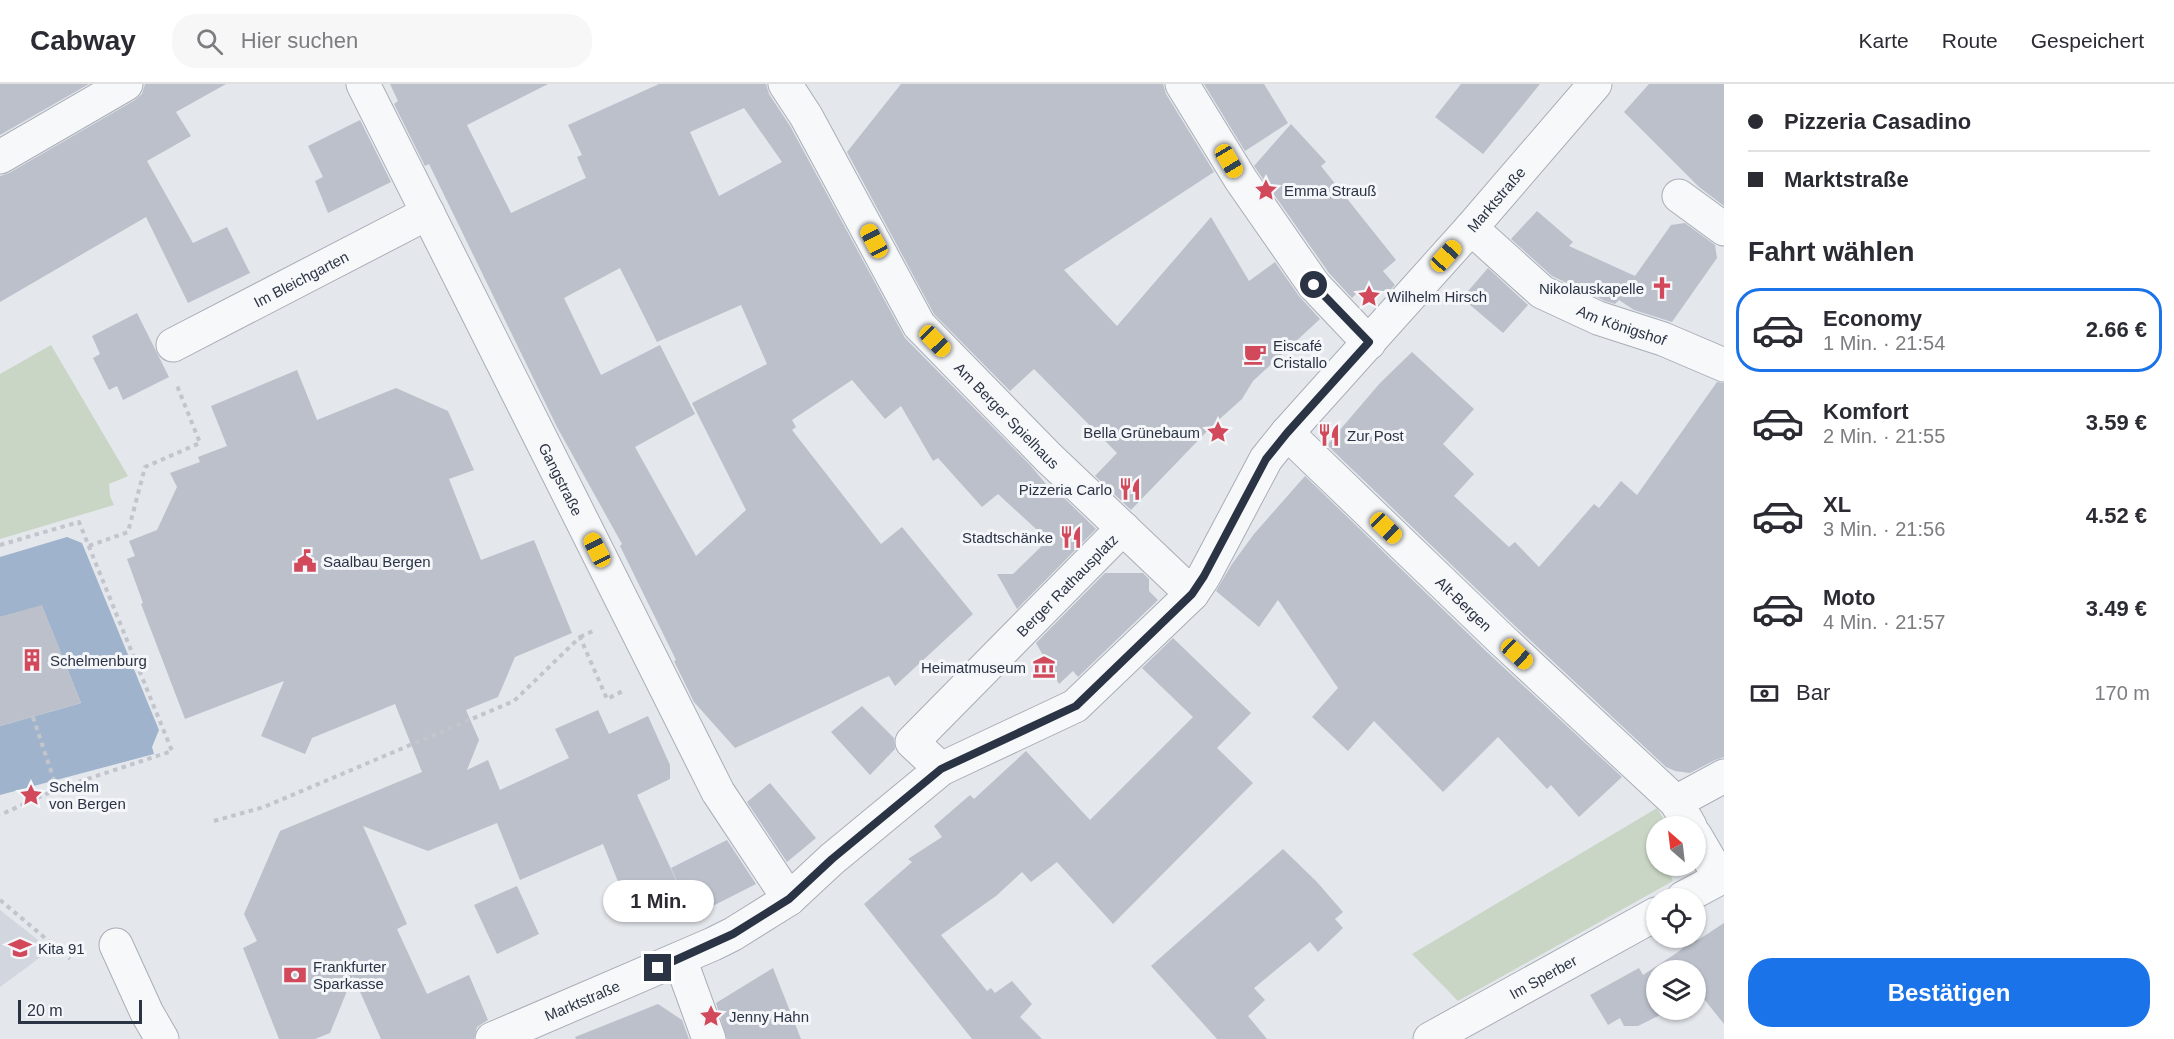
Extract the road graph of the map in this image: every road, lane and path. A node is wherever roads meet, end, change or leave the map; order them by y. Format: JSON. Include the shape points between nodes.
{"nodes":[{"id":1,"x":126,"y":84,"type":"edge"},
{"id":2,"x":363,"y":84,"type":"edge"},
{"id":3,"x":784,"y":84,"type":"edge"},
{"id":4,"x":1182,"y":84,"type":"edge"},
{"id":5,"x":1595,"y":84,"type":"edge"},
{"id":6,"x":0,"y":157,"type":"edge"},
{"id":7,"x":1679,"y":196,"type":"dead end"},
{"id":8,"x":428,"y":213,"type":"junction"},
{"id":9,"x":1471,"y":228,"type":"junction"},
{"id":10,"x":1724,"y":229,"type":"edge"},
{"id":11,"x":1369,"y":342,"type":"junction"},
{"id":12,"x":173,"y":345,"type":"joint"},
{"id":13,"x":1724,"y":365,"type":"edge"},
{"id":14,"x":1287,"y":433,"type":"junction"},
{"id":15,"x":1123,"y":528,"type":"junction"},
{"id":16,"x":0,"y":545,"type":"edge"},
{"id":17,"x":89,"y":546,"type":"junction"},
{"id":18,"x":1192,"y":594,"type":"junction"},
{"id":19,"x":659,"y":674,"type":"junction"},
{"id":20,"x":33,"y":717,"type":"dead end"},
{"id":21,"x":941,"y":769,"type":"junction"},
{"id":22,"x":1724,"y":776,"type":"edge"},
{"id":23,"x":57,"y":789,"type":"junction"},
{"id":24,"x":1683,"y":814,"type":"edge"},
{"id":25,"x":0,"y":815,"type":"edge"},
{"id":26,"x":214,"y":821,"type":"dead end"},
{"id":27,"x":1706,"y":852,"type":"edge"},
{"id":28,"x":1722,"y":877,"type":"edge"},
{"id":29,"x":1702,"y":888,"type":"edge"},
{"id":30,"x":789,"y":899,"type":"junction"},
{"id":31,"x":0,"y":900,"type":"edge"},
{"id":32,"x":1646,"y":920,"type":"edge"},
{"id":33,"x":116,"y":945,"type":"dead end"},
{"id":34,"x":70,"y":959,"type":"dead end"},
{"id":35,"x":680,"y":959,"type":"junction"},
{"id":36,"x":162,"y":1039,"type":"edge"},
{"id":37,"x":492,"y":1039,"type":"edge"},
{"id":38,"x":709,"y":1039,"type":"edge"},
{"id":39,"x":1430,"y":1039,"type":"edge"}],
"edges":[{"from":1,"to":6,"type":"street"},
{"from":2,"to":8,"type":"street","name":"Gangstraße"},
{"from":3,"to":15,"type":"street","name":"Am Berger Spielhaus","via":[[806,116],[919,325],[1048,458]]},
{"from":4,"to":11,"type":"street","via":[[1241,180],[1314,285]]},
{"from":5,"to":9,"type":"street","name":"Marktstraße"},
{"from":7,"to":10,"type":"street"},
{"from":8,"to":12,"type":"street","name":"Im Bleichgarten"},
{"from":8,"to":19,"type":"street","name":"Gangstraße"},
{"from":9,"to":11,"type":"street","name":"Marktstraße"},
{"from":9,"to":13,"type":"street","name":"Am Königshof","via":[[1542,292],[1598,318],[1663,339]]},
{"from":11,"to":14,"type":"street","name":"Marktstraße"},
{"from":12,"to":17,"type":"path","via":[[175,380],[200,443],[145,467],[128,532]]},
{"from":14,"to":18,"type":"street","name":"Marktstraße","via":[[1266,459]]},
{"from":14,"to":24,"type":"street","name":"Alt-Bergen"},
{"from":15,"to":18,"type":"street","name":"Am Berger Spielhaus"},
{"from":15,"to":21,"type":"street","name":"Berger Rathausplatz","via":[[912,742]]},
{"from":16,"to":17,"type":"path","via":[[79,522]]},
{"from":17,"to":23,"type":"path","via":[[172,751]]},
{"from":18,"to":21,"type":"street","name":"Marktstraße","via":[[1076,706]]},
{"from":19,"to":26,"type":"path","via":[[607,699],[580,637],[514,701],[264,807]]},
{"from":19,"to":30,"type":"street","name":"Gangstraße","via":[[718,792]]},
{"from":20,"to":23,"type":"path"},
{"from":21,"to":30,"type":"street","name":"Marktstraße"},
{"from":22,"to":24,"type":"street"},
{"from":23,"to":25,"type":"path"},
{"from":27,"to":28,"type":"street"},
{"from":28,"to":29,"type":"street"},
{"from":30,"to":35,"type":"street","name":"Marktstraße","via":[[733,934]]},
{"from":31,"to":34,"type":"path"},
{"from":32,"to":39,"type":"street","name":"Im Sperber"},
{"from":33,"to":36,"type":"street"},
{"from":35,"to":37,"type":"street","name":"Marktstraße"},
{"from":35,"to":38,"type":"street"}]}
